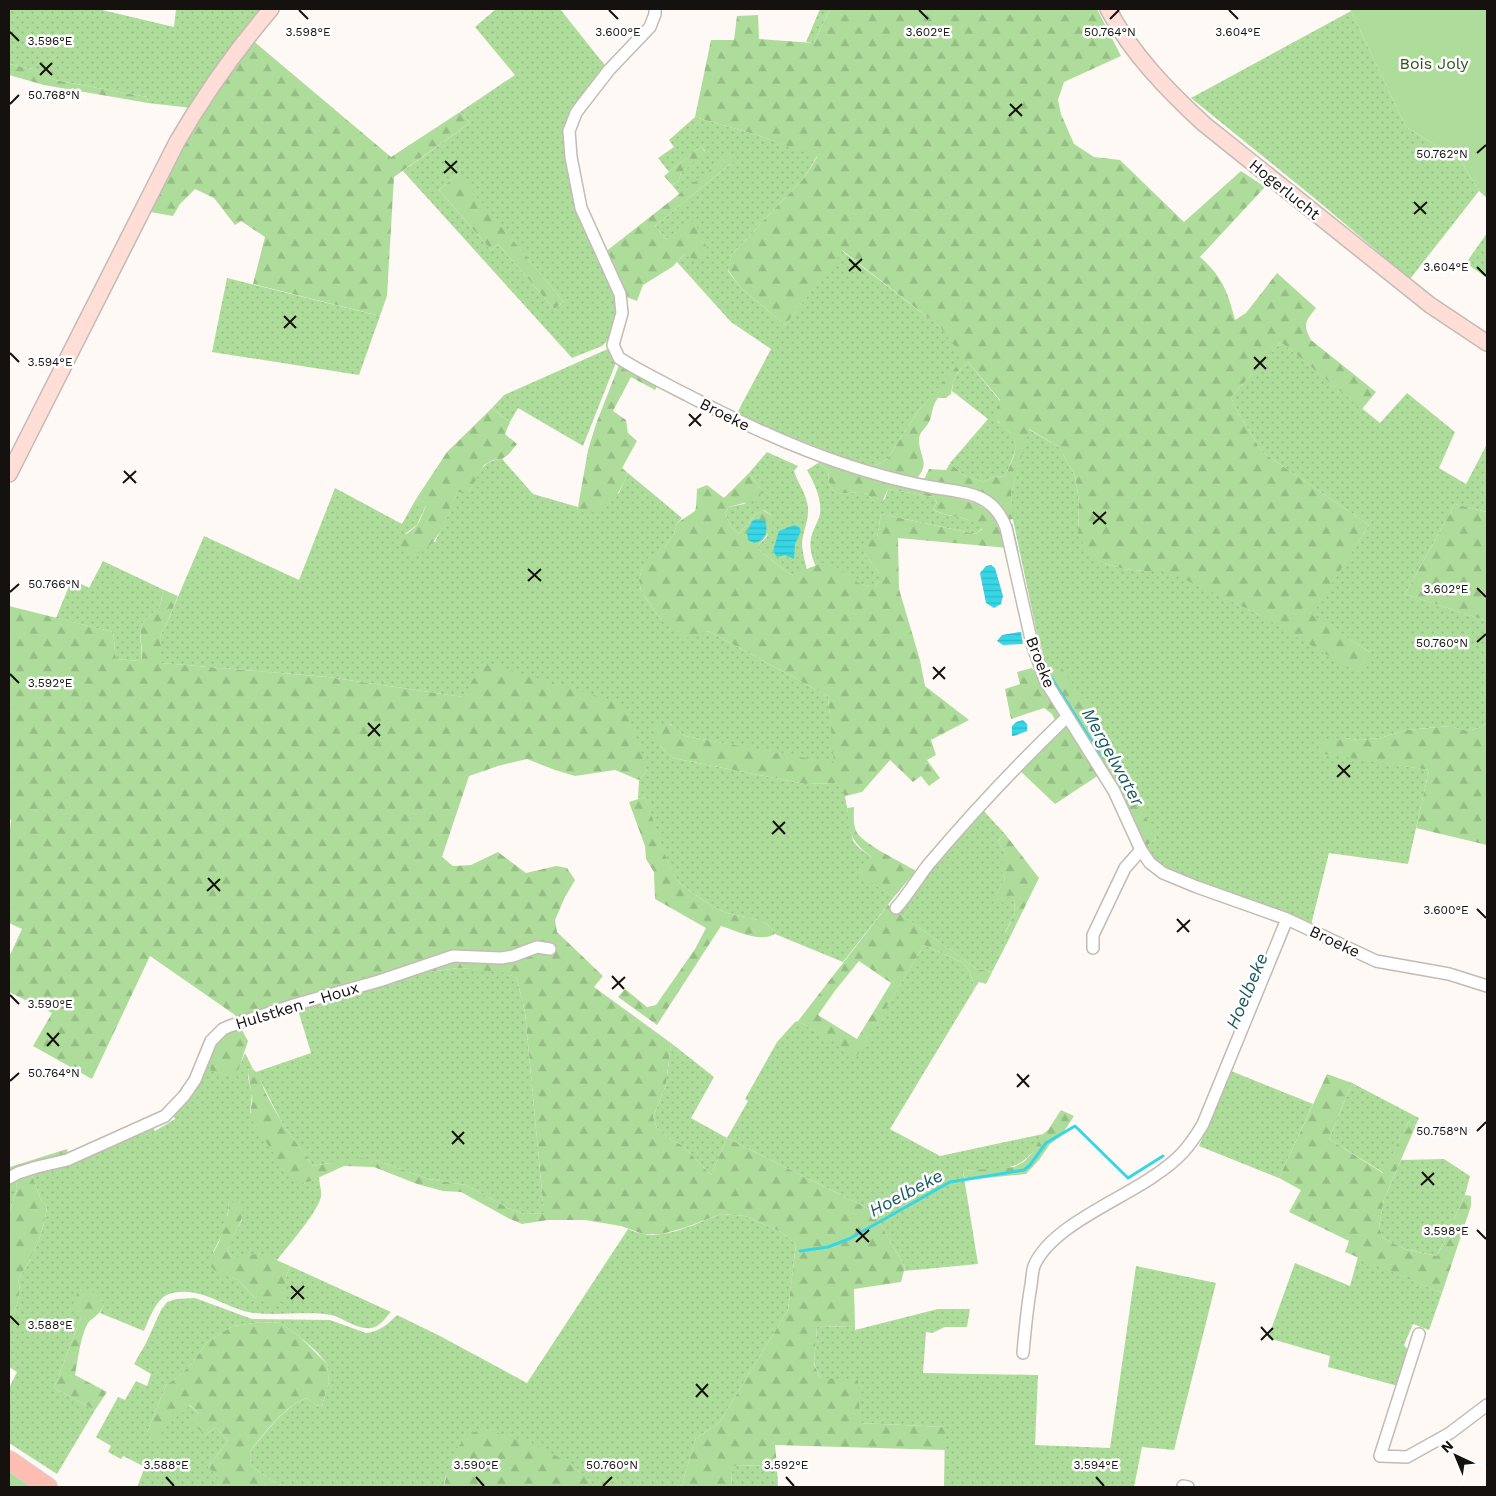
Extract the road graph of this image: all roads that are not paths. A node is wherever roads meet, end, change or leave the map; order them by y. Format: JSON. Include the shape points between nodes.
{"nodes":[{"id":1,"x":270,"y":9,"type":"edge"},
{"id":2,"x":655,"y":9,"type":"edge"},
{"id":3,"x":1108,"y":9,"type":"edge"},
{"id":4,"x":1487,"y":343,"type":"edge"},
{"id":5,"x":9,"y":474,"type":"edge"},
{"id":6,"x":1067,"y":717,"type":"junction"},
{"id":7,"x":1140,"y":850,"type":"junction"},
{"id":8,"x":896,"y":908,"type":"dead end"},
{"id":9,"x":1288,"y":919,"type":"junction"},
{"id":10,"x":1092,"y":948,"type":"dead end"},
{"id":11,"x":550,"y":949,"type":"dead end"},
{"id":12,"x":1487,"y":986,"type":"edge"},
{"id":13,"x":9,"y":1178,"type":"edge"},
{"id":14,"x":1419,"y":1334,"type":"dead end"},
{"id":15,"x":1023,"y":1353,"type":"dead end"},
{"id":16,"x":1487,"y":1405,"type":"edge"},
{"id":17,"x":9,"y":1460,"type":"edge"},
{"id":18,"x":48,"y":1487,"type":"edge"}],
"edges":[{"from":1,"to":5,"type":"main road","via":[[224,70],[181,136]]},
{"from":2,"to":6,"type":"street","name":"Broeke","via":[[650,27],[609,70],[581,106],[569,131],[581,208],[620,294],[622,313],[613,341],[617,354],[628,364],[771,436],[853,467],[976,495],[991,505],[1002,518],[1008,534],[1038,664]]},
{"from":3,"to":4,"type":"main road","name":"Hogerlucht","via":[[1147,65],[1204,124],[1430,305]]},
{"from":6,"to":7,"type":"street","name":"Broeke","via":[[1114,791]]},
{"from":6,"to":8,"type":"street","via":[[1010,773],[927,867]]},
{"from":7,"to":9,"type":"street","name":"Broeke","via":[[1163,873]]},
{"from":7,"to":10,"type":"street","via":[[1125,868],[1093,935]]},
{"from":9,"to":12,"type":"street","name":"Broeke","via":[[1376,961],[1449,974]]},
{"from":9,"to":15,"type":"street","via":[[1204,1124],[1191,1145],[1154,1177],[1067,1228],[1050,1242],[1034,1266]]},
{"from":11,"to":13,"type":"street","name":"Hulstken - Houx","via":[[537,948],[501,958],[453,956],[222,1029],[211,1041],[195,1080],[166,1116],[68,1160]]},
{"from":14,"to":16,"type":"street","via":[[1380,1456],[1407,1457],[1450,1433]]},
{"from":17,"to":18,"type":"main road"}]}
